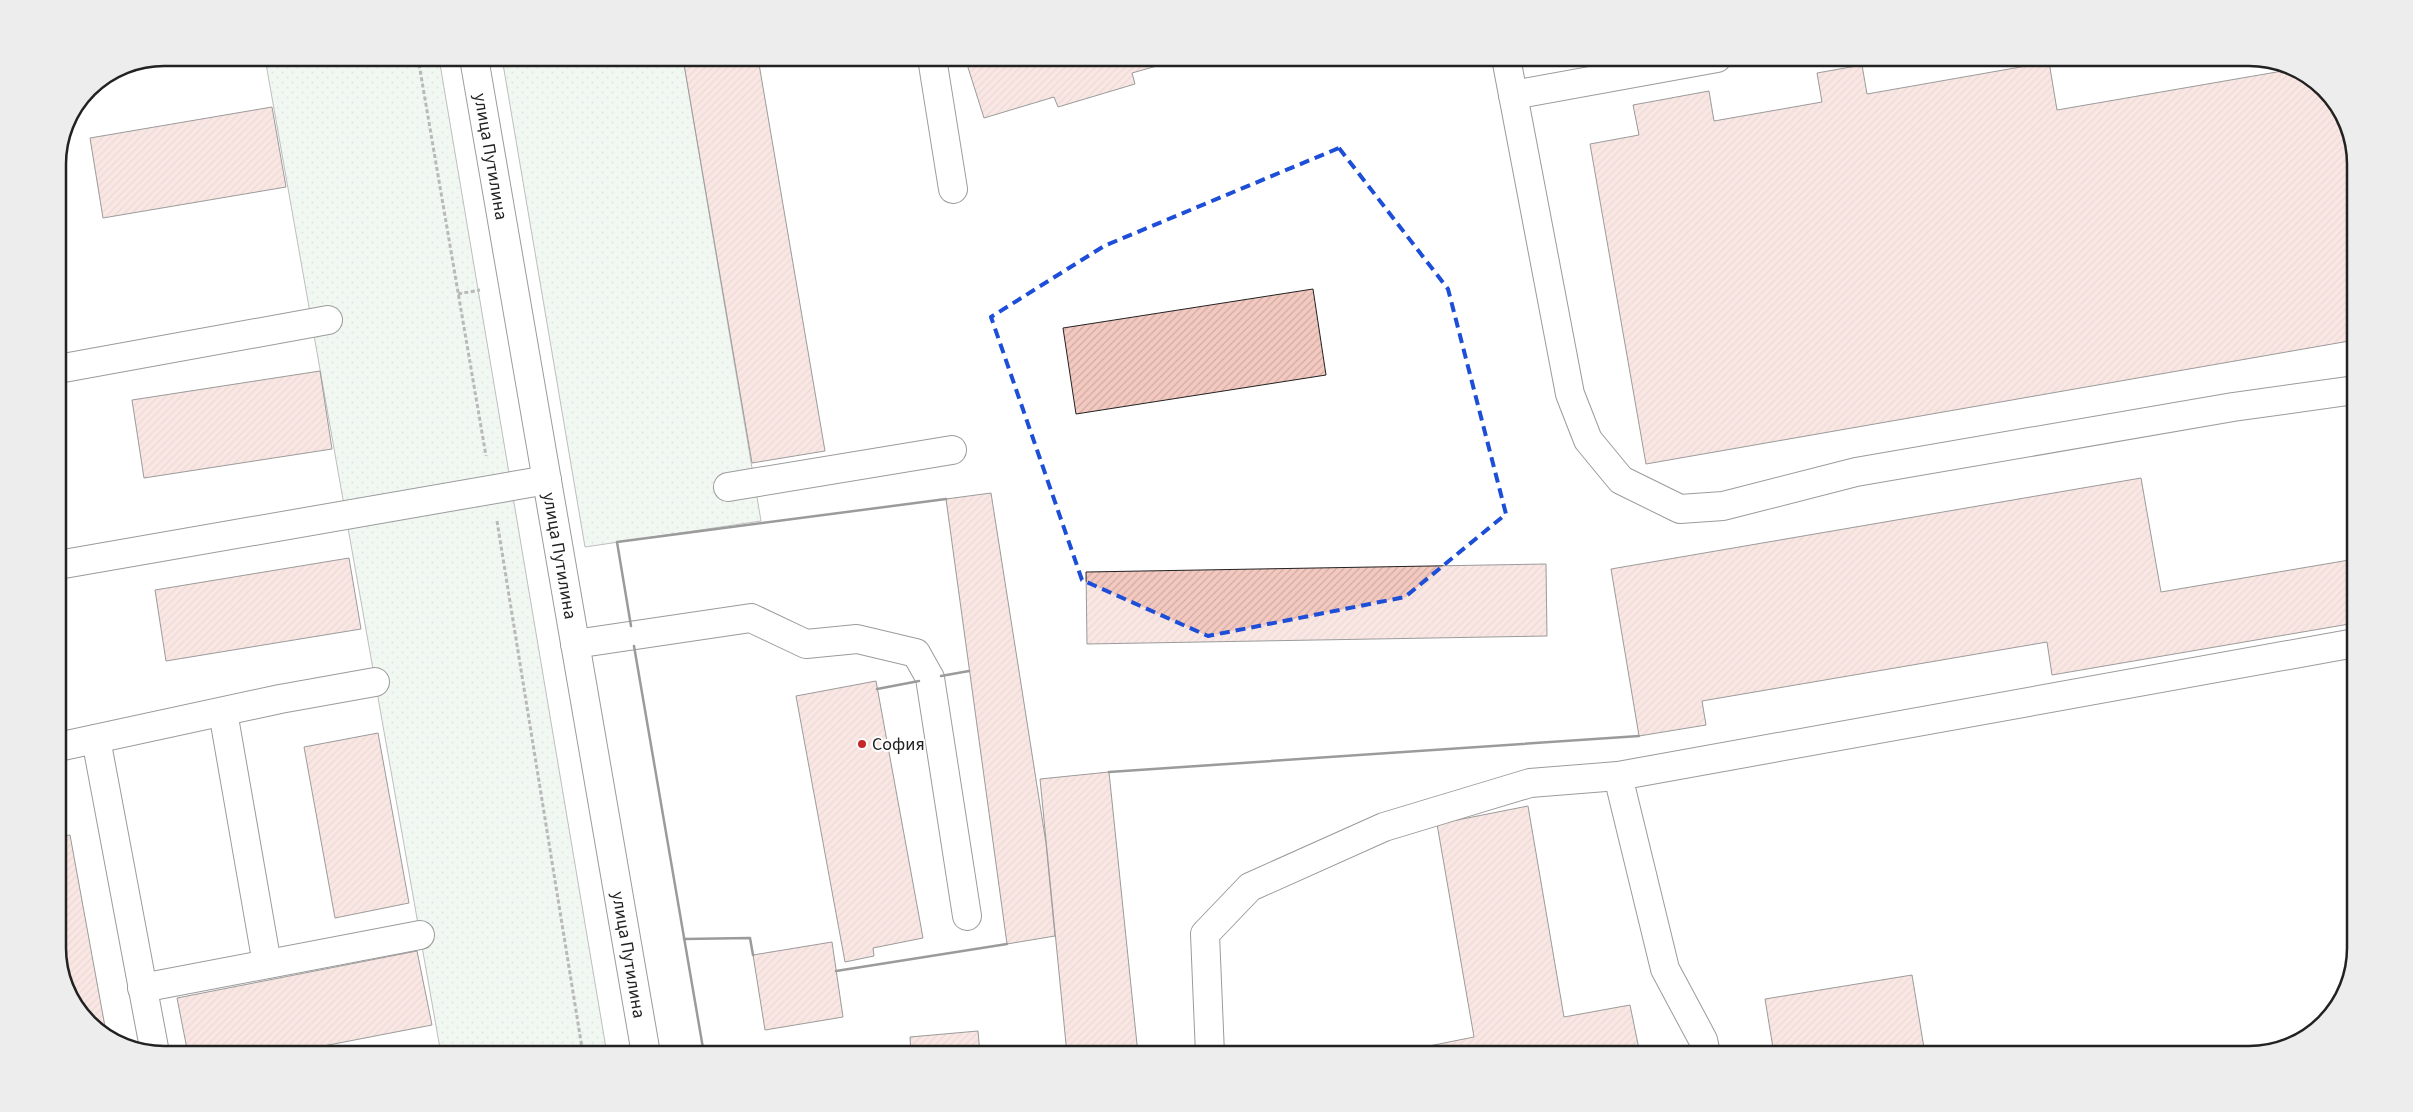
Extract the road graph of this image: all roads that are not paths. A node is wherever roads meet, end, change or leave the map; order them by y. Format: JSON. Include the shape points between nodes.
{"nodes":[{"id":1,"x":475,"y":66,"type":"edge"},
{"id":2,"x":933,"y":66,"type":"edge"},
{"id":3,"x":1508,"y":66,"type":"edge"},
{"id":4,"x":1673,"y":66,"type":"edge"},
{"id":5,"x":1513,"y":95,"type":"junction"},
{"id":6,"x":953,"y":189,"type":"dead end"},
{"id":7,"x":328,"y":320,"type":"dead end"},
{"id":8,"x":66,"y":360,"type":"edge"},
{"id":9,"x":2347,"y":391,"type":"edge"},
{"id":10,"x":952,"y":450,"type":"dead end"},
{"id":11,"x":547,"y":480,"type":"junction"},
{"id":12,"x":728,"y":487,"type":"dead end"},
{"id":13,"x":66,"y":564,"type":"edge"},
{"id":14,"x":576,"y":644,"type":"junction"},
{"id":15,"x":2347,"y":644,"type":"edge"},
{"id":16,"x":375,"y":682,"type":"dead end"},
{"id":17,"x":223,"y":712,"type":"junction"},
{"id":18,"x":96,"y":739,"type":"junction"},
{"id":19,"x":66,"y":745,"type":"edge"},
{"id":20,"x":1618,"y":776,"type":"junction"},
{"id":21,"x":967,"y":916,"type":"dead end"},
{"id":22,"x":420,"y":935,"type":"dead end"},
{"id":23,"x":268,"y":964,"type":"junction"},
{"id":24,"x":142,"y":988,"type":"junction"},
{"id":25,"x":153,"y":1045,"type":"edge"},
{"id":26,"x":645,"y":1046,"type":"edge"},
{"id":27,"x":1210,"y":1046,"type":"edge"},
{"id":28,"x":1704,"y":1046,"type":"edge"}],
"edges":[{"from":1,"to":11,"type":"street","name":"улица Путилина"},
{"from":2,"to":6,"type":"street"},
{"from":3,"to":5,"type":"street"},
{"from":4,"to":5,"type":"street"},
{"from":5,"to":9,"type":"street","via":[[1570,394],[1588,440],[1621,480],[1680,509],[1722,506],[1866,471],[2233,407]]},
{"from":7,"to":8,"type":"street"},
{"from":10,"to":12,"type":"street"},
{"from":11,"to":13,"type":"street"},
{"from":11,"to":14,"type":"street","name":"улица Путилина"},
{"from":14,"to":21,"type":"street","via":[[752,618],[806,644],[857,639],[916,653],[930,678]]},
{"from":14,"to":26,"type":"street","name":"улица Путилина"},
{"from":15,"to":20,"type":"street"},
{"from":16,"to":17,"type":"street"},
{"from":17,"to":18,"type":"street"},
{"from":17,"to":23,"type":"street"},
{"from":18,"to":19,"type":"street"},
{"from":18,"to":24,"type":"street"},
{"from":20,"to":27,"type":"street","via":[[1530,783],[1384,827],[1250,887],[1205,934]]},
{"from":20,"to":28,"type":"street","via":[[1665,969]]},
{"from":22,"to":23,"type":"street"},
{"from":23,"to":24,"type":"street"},
{"from":24,"to":25,"type":"street"}]}
